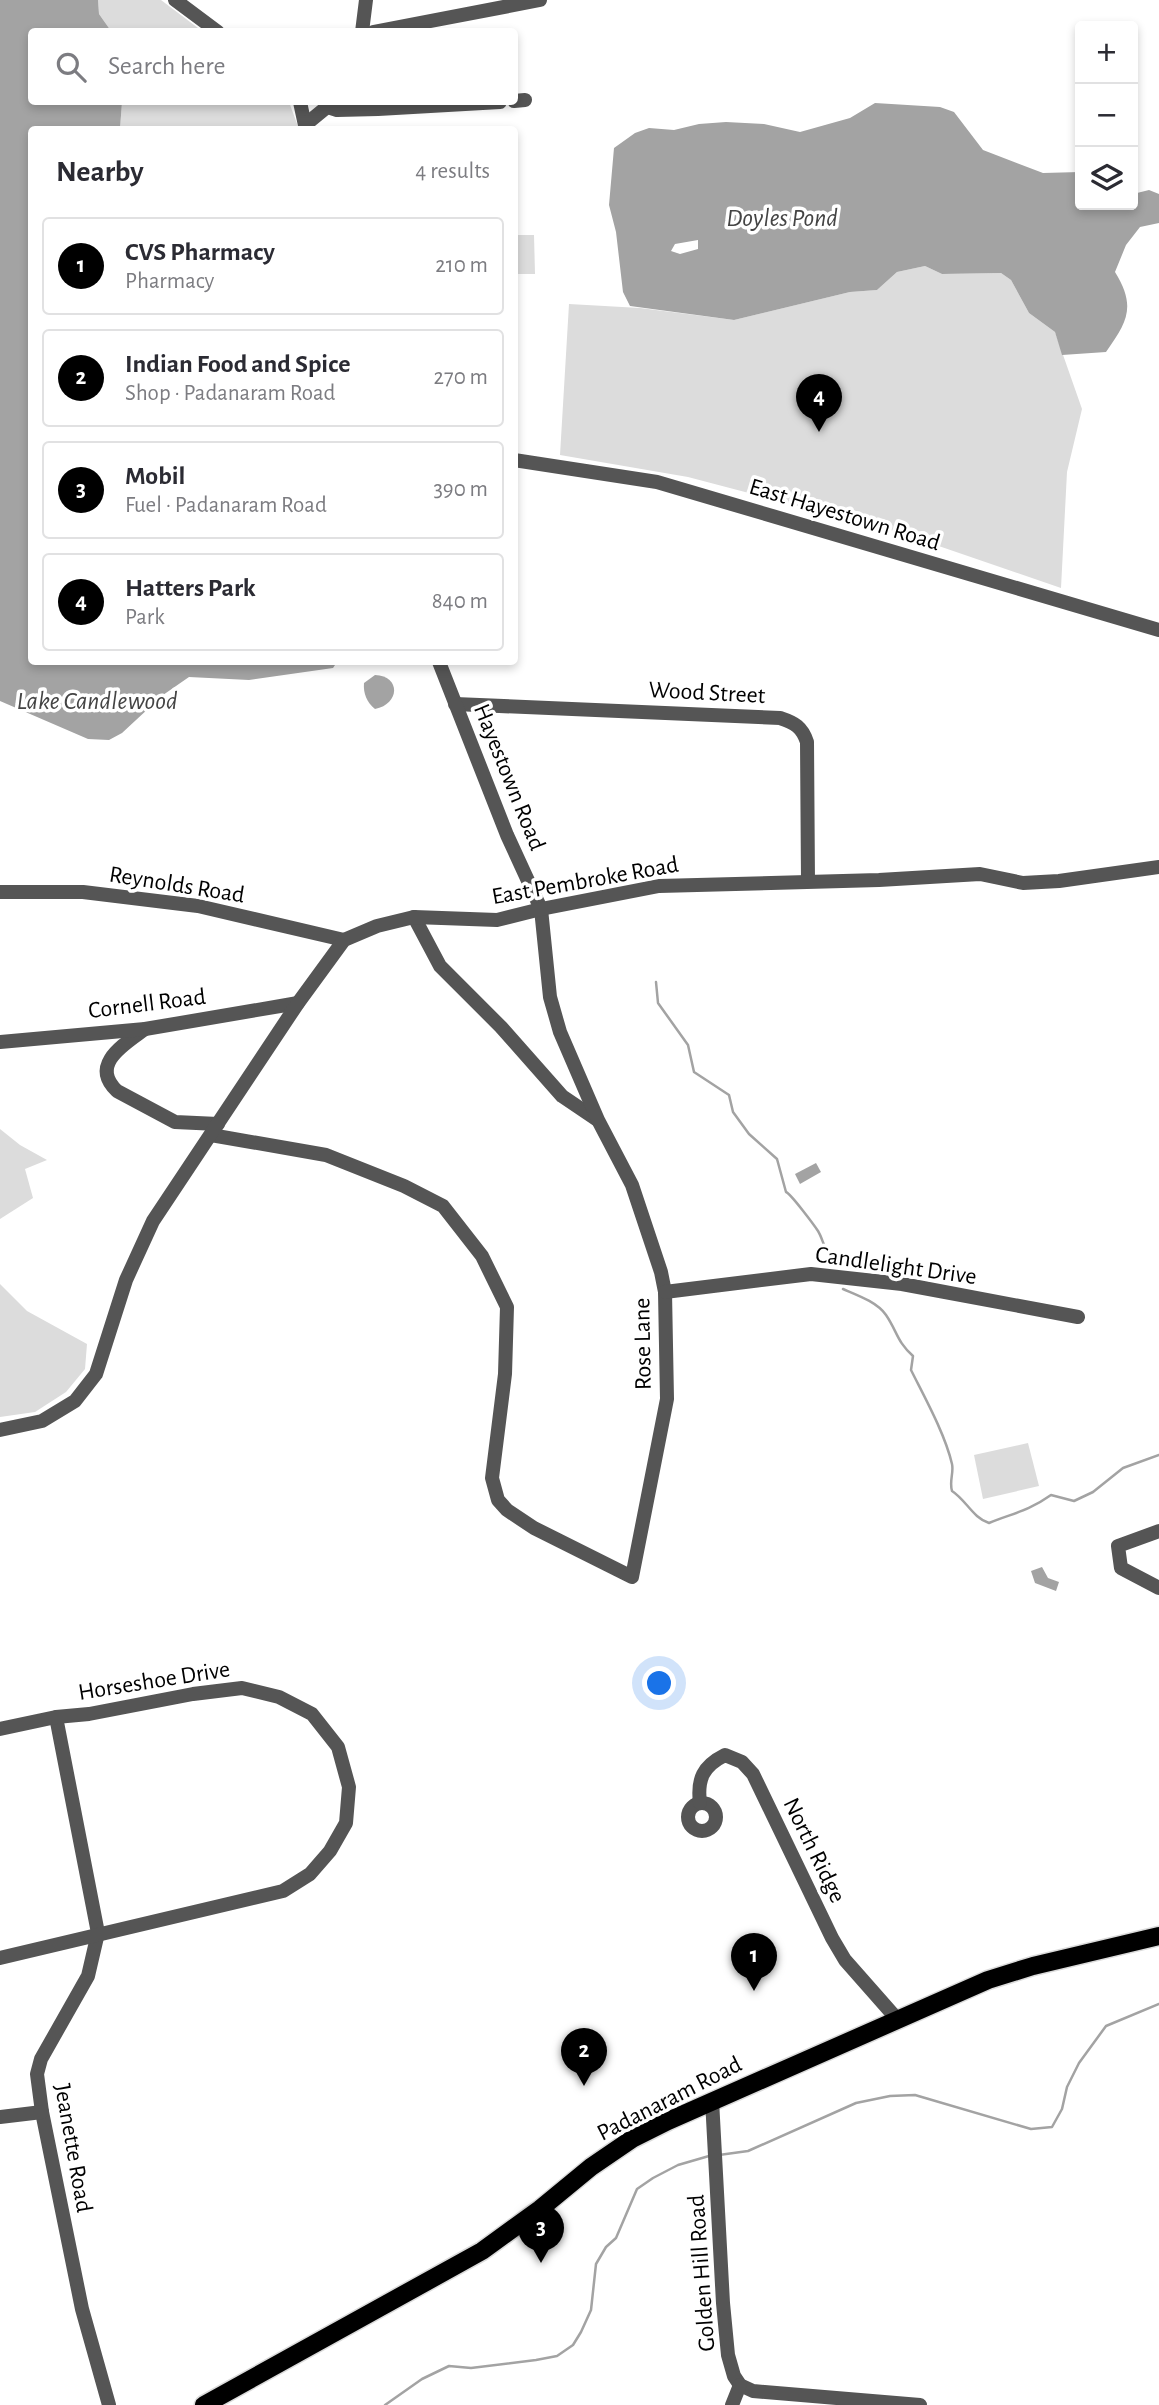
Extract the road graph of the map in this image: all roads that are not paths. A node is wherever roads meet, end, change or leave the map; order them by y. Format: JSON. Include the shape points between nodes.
{"nodes":[{"id":1,"x":176,"y":0,"type":"edge"},
{"id":2,"x":366,"y":0,"type":"edge"},
{"id":3,"x":540,"y":0,"type":"edge"},
{"id":4,"x":497,"y":4,"type":"edge"},
{"id":5,"x":213,"y":28,"type":"edge"},
{"id":6,"x":362,"y":28,"type":"edge"},
{"id":7,"x":391,"y":28,"type":"edge"},
{"id":8,"x":301,"y":105,"type":"edge"},
{"id":9,"x":329,"y":105,"type":"edge"},
{"id":10,"x":331,"y":105,"type":"edge"},
{"id":11,"x":448,"y":105,"type":"edge"},
{"id":12,"x":306,"y":126,"type":"edge"},
{"id":13,"x":307,"y":126,"type":"edge"},
{"id":14,"x":518,"y":461,"type":"edge"},
{"id":15,"x":1159,"y":630,"type":"edge"},
{"id":16,"x":440,"y":665,"type":"edge"},
{"id":17,"x":455,"y":704,"type":"junction"},
{"id":18,"x":1159,"y":867,"type":"edge"},
{"id":19,"x":808,"y":881,"type":"junction"},
{"id":20,"x":0,"y":892,"type":"edge"},
{"id":21,"x":541,"y":909,"type":"junction"},
{"id":22,"x":414,"y":917,"type":"junction"},
{"id":23,"x":344,"y":940,"type":"junction"},
{"id":24,"x":298,"y":1003,"type":"junction"},
{"id":25,"x":145,"y":1028,"type":"junction"},
{"id":26,"x":0,"y":1042,"type":"edge"},
{"id":27,"x":598,"y":1120,"type":"junction"},
{"id":28,"x":215,"y":1129,"type":"junction"},
{"id":29,"x":665,"y":1292,"type":"junction"},
{"id":30,"x":1078,"y":1317,"type":"dead end"},
{"id":31,"x":0,"y":1430,"type":"edge"},
{"id":32,"x":1159,"y":1531,"type":"edge"},
{"id":33,"x":1159,"y":1588,"type":"edge"},
{"id":34,"x":56,"y":1717,"type":"junction"},
{"id":35,"x":0,"y":1729,"type":"edge"},
{"id":36,"x":700,"y":1803,"type":"dead end"},
{"id":37,"x":98,"y":1933,"type":"junction"},
{"id":38,"x":1159,"y":1936,"type":"edge"},
{"id":39,"x":0,"y":1958,"type":"edge"},
{"id":40,"x":897,"y":2018,"type":"junction"},
{"id":41,"x":712,"y":2100,"type":"junction"},
{"id":42,"x":42,"y":2112,"type":"junction"},
{"id":43,"x":0,"y":2117,"type":"edge"},
{"id":44,"x":740,"y":2385,"type":"junction"},
{"id":45,"x":109,"y":2405,"type":"edge"},
{"id":46,"x":204,"y":2405,"type":"edge"},
{"id":47,"x":732,"y":2405,"type":"edge"},
{"id":48,"x":920,"y":2405,"type":"edge"}],
"edges":[{"from":1,"to":5,"type":"street"},
{"from":2,"to":6,"type":"street"},
{"from":3,"to":4,"type":"street"},
{"from":4,"to":7,"type":"street"},
{"from":8,"to":12,"type":"street"},
{"from":9,"to":13,"type":"street"},
{"from":10,"to":11,"type":"street","via":[[337,110]]},
{"from":14,"to":15,"type":"street","name":"East Hayestown Road","via":[[657,482]]},
{"from":16,"to":17,"type":"street","name":"Hayestown Road"},
{"from":17,"to":19,"type":"street","name":"Wood Street","via":[[794,722],[807,742]]},
{"from":17,"to":21,"type":"street","name":"Hayestown Road"},
{"from":18,"to":19,"type":"street","name":"East Pembroke Road","via":[[1023,883],[980,874]]},
{"from":19,"to":21,"type":"street","name":"East Pembroke Road","via":[[659,886]]},
{"from":20,"to":23,"type":"street","name":"Reynolds Road","via":[[83,892],[198,906]]},
{"from":21,"to":22,"type":"street","name":"East Pembroke Road","via":[[497,920]]},
{"from":21,"to":27,"type":"street","name":"Rose Lane","via":[[550,997]]},
{"from":22,"to":23,"type":"street","name":"East Pembroke Road"},
{"from":22,"to":27,"type":"street","name":"Rose Lane","via":[[440,966],[562,1096]]},
{"from":23,"to":24,"type":"street"},
{"from":24,"to":25,"type":"street","name":"Cornell Road"},
{"from":24,"to":28,"type":"street"},
{"from":25,"to":26,"type":"street","name":"Cornell Road"},
{"from":25,"to":28,"type":"street","via":[[109,1060],[111,1085],[175,1122]]},
{"from":27,"to":29,"type":"street","name":"Rose Lane","via":[[632,1185]]},
{"from":28,"to":29,"type":"street","name":"Rose Lane","via":[[326,1154],[443,1206],[482,1256],[507,1307],[505,1374],[492,1478],[498,1500],[534,1528],[632,1577],[667,1399]]},
{"from":28,"to":31,"type":"street","via":[[153,1221],[126,1280],[96,1374],[75,1401],[42,1421]]},
{"from":29,"to":30,"type":"street","name":"Candlelight Drive","via":[[811,1274],[902,1284]]},
{"from":32,"to":33,"type":"street","via":[[1118,1546],[1121,1568]]},
{"from":34,"to":35,"type":"street"},
{"from":34,"to":37,"type":"street","name":"Jeanette Road"},
{"from":34,"to":37,"type":"street","name":"Horseshoe Drive","via":[[242,1688],[279,1697],[312,1714],[338,1747],[349,1787],[346,1823],[330,1851],[310,1874],[283,1891]]},
{"from":36,"to":40,"type":"street","name":"North Ridge","via":[[698,1789],[711,1762],[725,1755],[743,1762],[753,1774],[831,1938]]},
{"from":37,"to":39,"type":"street","name":"Horseshoe Drive"},
{"from":37,"to":42,"type":"street","name":"Jeanette Road","via":[[88,1976],[41,2059],[37,2074]]},
{"from":38,"to":40,"type":"main road","name":"Padanaram Road","via":[[988,1980]]},
{"from":40,"to":41,"type":"main road","name":"Padanaram Road"},
{"from":41,"to":44,"type":"street","name":"Golden Hill Road","via":[[728,2355]]},
{"from":41,"to":46,"type":"main road","name":"Padanaram Road","via":[[632,2139],[482,2251]]},
{"from":42,"to":43,"type":"street"},
{"from":42,"to":45,"type":"street","name":"Jeanette Road","via":[[82,2310]]},
{"from":44,"to":47,"type":"street"},
{"from":44,"to":48,"type":"street","via":[[753,2391]]}]}
